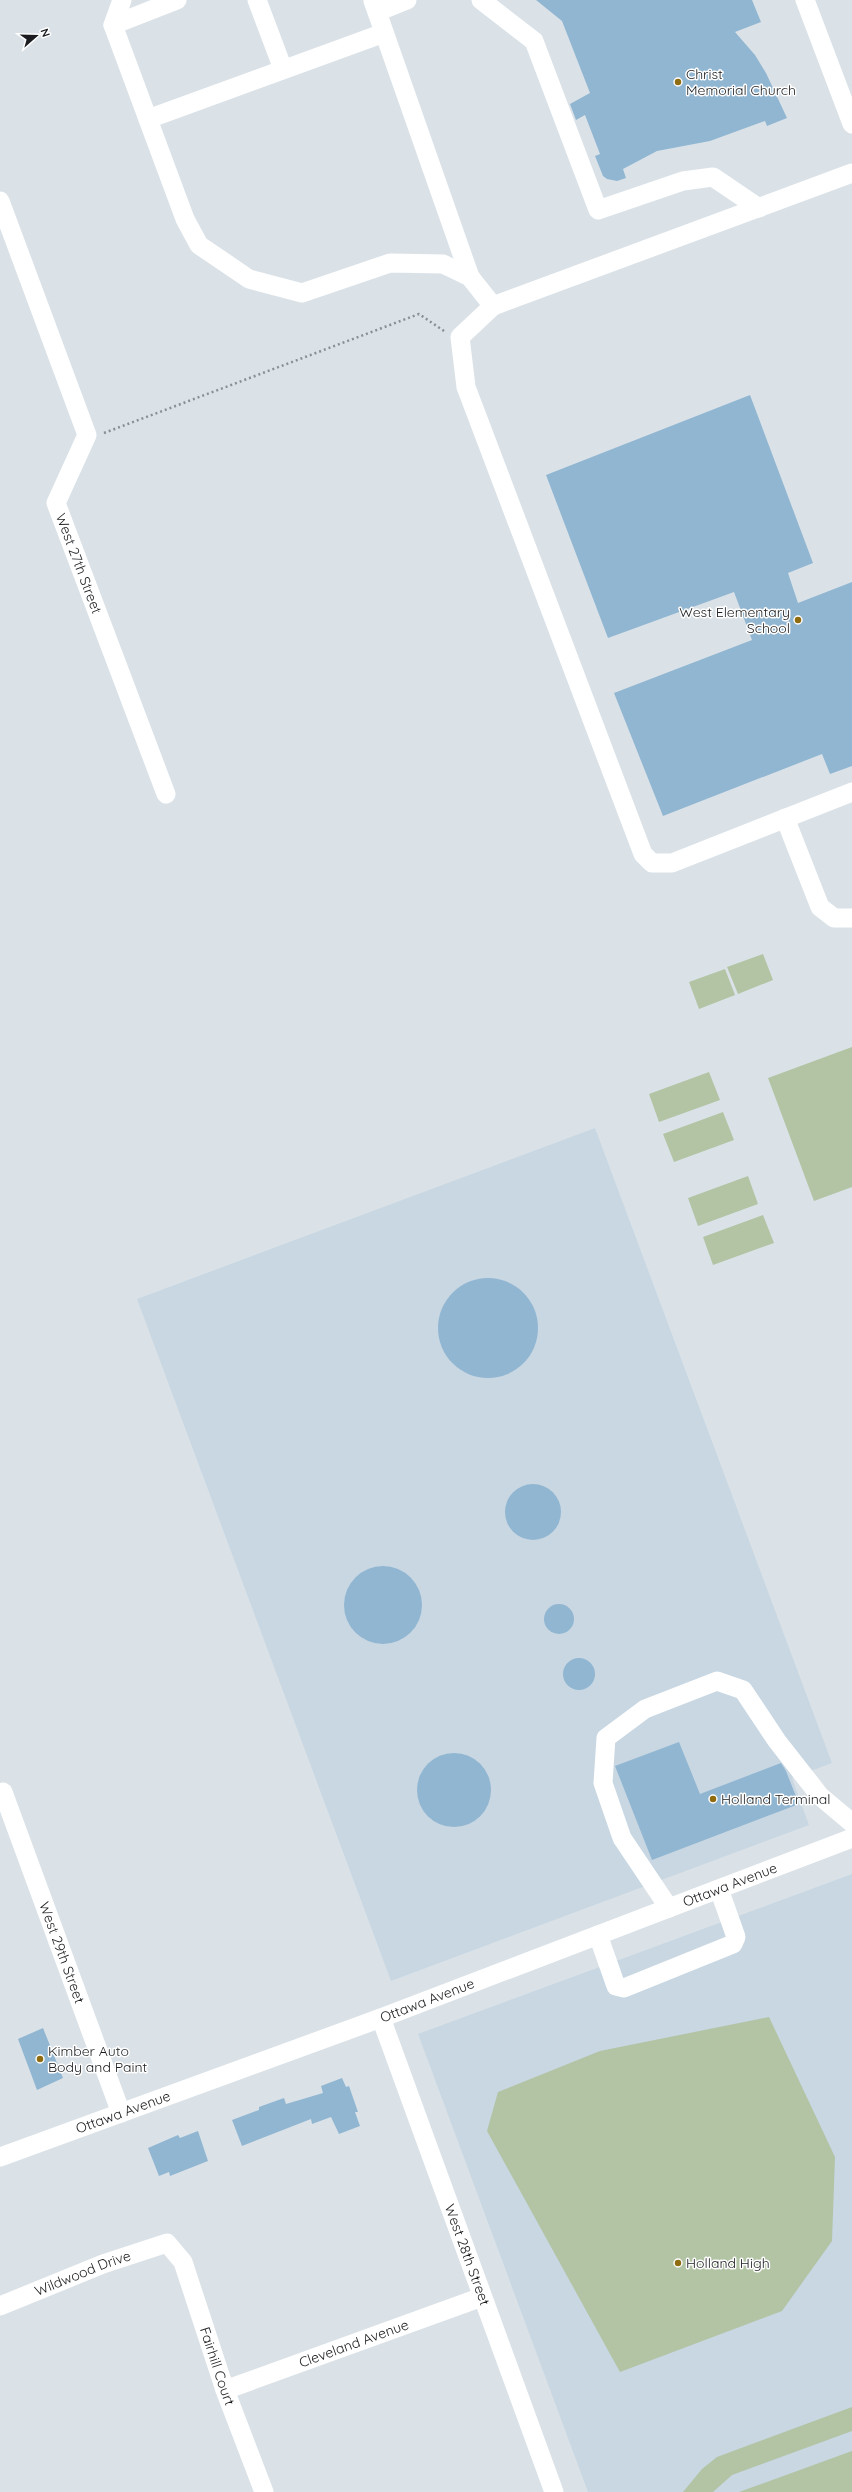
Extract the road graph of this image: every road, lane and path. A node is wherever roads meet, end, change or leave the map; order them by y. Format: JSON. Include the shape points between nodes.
{"nodes":[{"id":1,"x":122,"y":0,"type":"edge"},
{"id":2,"x":177,"y":0,"type":"edge"},
{"id":3,"x":257,"y":0,"type":"edge"},
{"id":4,"x":406,"y":0,"type":"edge"},
{"id":5,"x":481,"y":0,"type":"edge"},
{"id":6,"x":805,"y":0,"type":"edge"},
{"id":7,"x":375,"y":6,"type":"edge"},
{"id":8,"x":113,"y":25,"type":"junction"},
{"id":9,"x":384,"y":33,"type":"junction"},
{"id":10,"x":284,"y":69,"type":"junction"},
{"id":11,"x":148,"y":119,"type":"junction"},
{"id":12,"x":852,"y":124,"type":"edge"},
{"id":13,"x":852,"y":173,"type":"edge"},
{"id":14,"x":0,"y":201,"type":"edge"},
{"id":15,"x":759,"y":208,"type":"junction"},
{"id":16,"x":470,"y":277,"type":"junction"},
{"id":17,"x":493,"y":306,"type":"junction"},
{"id":18,"x":460,"y":337,"type":"junction"},
{"id":19,"x":85,"y":440,"type":"junction"},
{"id":20,"x":852,"y":792,"type":"edge"},
{"id":21,"x":166,"y":794,"type":"dead end"},
{"id":22,"x":785,"y":818,"type":"junction"},
{"id":23,"x":852,"y":918,"type":"edge"},
{"id":24,"x":3,"y":1792,"type":"dead end"},
{"id":25,"x":852,"y":1823,"type":"edge"},
{"id":26,"x":852,"y":1838,"type":"edge"},
{"id":27,"x":719,"y":1889,"type":"junction"},
{"id":28,"x":669,"y":1908,"type":"junction"},
{"id":29,"x":598,"y":1935,"type":"junction"},
{"id":30,"x":381,"y":2018,"type":"junction"},
{"id":31,"x":120,"y":2113,"type":"junction"},
{"id":32,"x":0,"y":2157,"type":"edge"},
{"id":33,"x":167,"y":2243,"type":"joint"},
{"id":34,"x":482,"y":2297,"type":"junction"},
{"id":35,"x":0,"y":2306,"type":"edge"},
{"id":36,"x":226,"y":2390,"type":"junction"},
{"id":37,"x":264,"y":2492,"type":"edge"},
{"id":38,"x":554,"y":2492,"type":"edge"}],
"edges":[{"from":1,"to":8,"type":"street"},
{"from":2,"to":8,"type":"street"},
{"from":3,"to":10,"type":"street"},
{"from":4,"to":7,"type":"street"},
{"from":5,"to":15,"type":"street","via":[[534,41],[598,210],[683,181],[713,177]]},
{"from":6,"to":12,"type":"street"},
{"from":7,"to":9,"type":"street"},
{"from":8,"to":11,"type":"street"},
{"from":9,"to":10,"type":"street"},
{"from":9,"to":16,"type":"street"},
{"from":10,"to":11,"type":"street"},
{"from":11,"to":16,"type":"street","via":[[185,219],[199,245],[249,279],[302,293],[390,263],[443,264]]},
{"from":13,"to":15,"type":"street"},
{"from":14,"to":19,"type":"street","via":[[87,435]]},
{"from":15,"to":17,"type":"street"},
{"from":16,"to":17,"type":"street"},
{"from":17,"to":18,"type":"street"},
{"from":18,"to":19,"type":"path","via":[[454,338],[419,314]]},
{"from":18,"to":22,"type":"street","via":[[466,387],[643,854],[652,863],[672,863]]},
{"from":19,"to":21,"type":"street","name":"West 27th Street","via":[[56,503]]},
{"from":20,"to":22,"type":"street"},
{"from":22,"to":23,"type":"street","via":[[820,907],[834,918]]},
{"from":24,"to":31,"type":"street","name":"West 29th Street"},
{"from":25,"to":28,"type":"street","via":[[820,1796],[777,1741],[743,1690],[717,1681],[645,1708],[606,1738],[603,1783],[622,1838]]},
{"from":26,"to":27,"type":"street","name":"Ottawa Avenue"},
{"from":27,"to":28,"type":"street","name":"Ottawa Avenue"},
{"from":27,"to":29,"type":"street","via":[[736,1937],[733,1944],[624,1988],[616,1986]]},
{"from":28,"to":29,"type":"street","name":"Ottawa Avenue"},
{"from":29,"to":30,"type":"street","name":"Ottawa Avenue"},
{"from":30,"to":31,"type":"street","name":"Ottawa Avenue"},
{"from":30,"to":34,"type":"street","name":"West 28th Street"},
{"from":31,"to":32,"type":"street","name":"Ottawa Avenue"},
{"from":33,"to":35,"type":"street","name":"Wildwood Drive","via":[[103,2264]]},
{"from":33,"to":36,"type":"street","name":"Fairhill Court","via":[[183,2262]]},
{"from":34,"to":36,"type":"street","name":"Cleveland Avenue"},
{"from":34,"to":38,"type":"street","name":"West 28th Street"},
{"from":36,"to":37,"type":"street","name":"Fairhill Court"}]}
